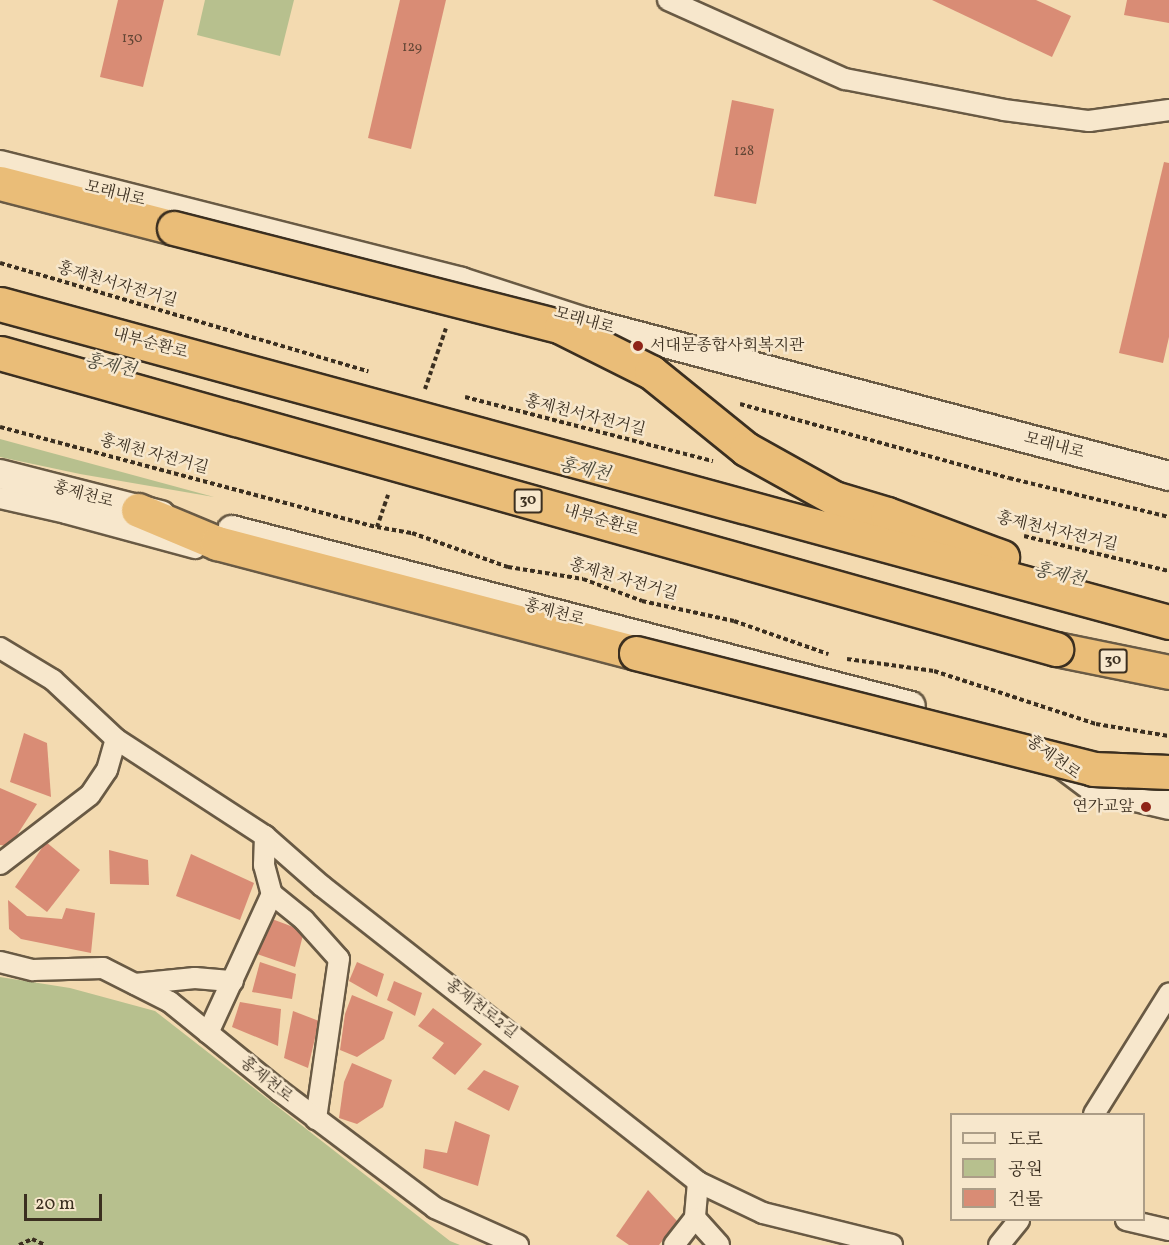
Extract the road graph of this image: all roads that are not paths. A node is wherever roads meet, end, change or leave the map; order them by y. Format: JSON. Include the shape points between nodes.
{"nodes":[{"id":1,"x":668,"y":0,"type":"edge"},
{"id":2,"x":1169,"y":110,"type":"edge"},
{"id":3,"x":0,"y":165,"type":"edge"},
{"id":4,"x":0,"y":183,"type":"edge"},
{"id":5,"x":0,"y":304,"type":"edge"},
{"id":6,"x":0,"y":353,"type":"edge"},
{"id":7,"x":0,"y":474,"type":"edge"},
{"id":8,"x":1169,"y":476,"type":"edge"},
{"id":9,"x":0,"y":498,"type":"edge"},
{"id":10,"x":138,"y":510,"type":"junction"},
{"id":11,"x":1169,"y":621,"type":"edge"},
{"id":12,"x":0,"y":648,"type":"edge"},
{"id":13,"x":1169,"y":672,"type":"edge"},
{"id":14,"x":116,"y":739,"type":"junction"},
{"id":15,"x":1169,"y":772,"type":"edge"},
{"id":16,"x":1093,"y":787,"type":"junction"},
{"id":17,"x":1169,"y":805,"type":"edge"},
{"id":18,"x":265,"y":836,"type":"junction"},
{"id":19,"x":0,"y":864,"type":"edge"},
{"id":20,"x":272,"y":894,"type":"junction"},
{"id":21,"x":0,"y":962,"type":"edge"},
{"id":22,"x":233,"y":981,"type":"junction"},
{"id":23,"x":135,"y":984,"type":"junction"},
{"id":24,"x":1169,"y":994,"type":"edge"},
{"id":25,"x":208,"y":1033,"type":"junction"},
{"id":26,"x":1095,"y":1113,"type":"edge"},
{"id":27,"x":316,"y":1119,"type":"junction"},
{"id":28,"x":698,"y":1182,"type":"junction"},
{"id":29,"x":695,"y":1218,"type":"junction"},
{"id":30,"x":1018,"y":1221,"type":"edge"},
{"id":31,"x":1130,"y":1221,"type":"edge"},
{"id":32,"x":1169,"y":1230,"type":"edge"},
{"id":33,"x":837,"y":1239,"type":"edge"},
{"id":34,"x":518,"y":1245,"type":"edge"},
{"id":35,"x":674,"y":1245,"type":"edge"},
{"id":36,"x":719,"y":1245,"type":"edge"},
{"id":37,"x":892,"y":1245,"type":"edge"},
{"id":38,"x":999,"y":1245,"type":"edge"}],
"edges":[{"from":1,"to":2,"type":"street","via":[[845,79],[1004,110],[1089,121]]},
{"from":3,"to":8,"type":"street","name":"모래내로","via":[[461,282],[585,322]]},
{"from":4,"to":11,"type":"highway","bridge":true,"via":[[561,327],[651,372],[746,449],[834,498],[887,513]]},
{"from":5,"to":11,"type":"highway","name":"내부순환로","bridge":true},
{"from":6,"to":13,"type":"highway","name":"내부순환로","number":"30","bridge":true,"via":[[1056,649]]},
{"from":7,"to":10,"type":"street","name":"홍제천로"},
{"from":9,"to":16,"type":"street","name":"홍제천로","via":[[1008,761]]},
{"from":10,"to":15,"type":"highway","bridge":true,"via":[[217,543],[636,653],[1093,769]]},
{"from":10,"to":16,"type":"street","name":"홍제천로","via":[[309,549],[1026,736]]},
{"from":12,"to":14,"type":"street","name":"홍제천로2길","via":[[53,680]]},
{"from":14,"to":18,"type":"street","name":"홍제천로2길"},
{"from":14,"to":19,"type":"street","via":[[107,770],[90,795]]},
{"from":16,"to":17,"type":"street","name":"홍제천로"},
{"from":18,"to":20,"type":"street","via":[[264,865]]},
{"from":18,"to":28,"type":"street","name":"홍제천로2길","via":[[322,886]]},
{"from":20,"to":22,"type":"street"},
{"from":20,"to":27,"type":"street","via":[[304,920],[339,959]]},
{"from":21,"to":23,"type":"street","name":"홍제천로","via":[[33,970],[103,968]]},
{"from":22,"to":23,"type":"street","via":[[195,978]]},
{"from":22,"to":25,"type":"street"},
{"from":23,"to":25,"type":"street","name":"홍제천로","via":[[170,1002]]},
{"from":24,"to":26,"type":"street"},
{"from":25,"to":27,"type":"street","name":"홍제천로"},
{"from":27,"to":34,"type":"street","name":"홍제천로","via":[[435,1208]]},
{"from":28,"to":29,"type":"street"},
{"from":28,"to":33,"type":"street","name":"홍제천로2길","via":[[763,1213]]},
{"from":29,"to":35,"type":"street"},
{"from":29,"to":36,"type":"street"},
{"from":30,"to":38,"type":"street"},
{"from":31,"to":32,"type":"street"},
{"from":33,"to":37,"type":"street","name":"홍제천로2길"}]}
